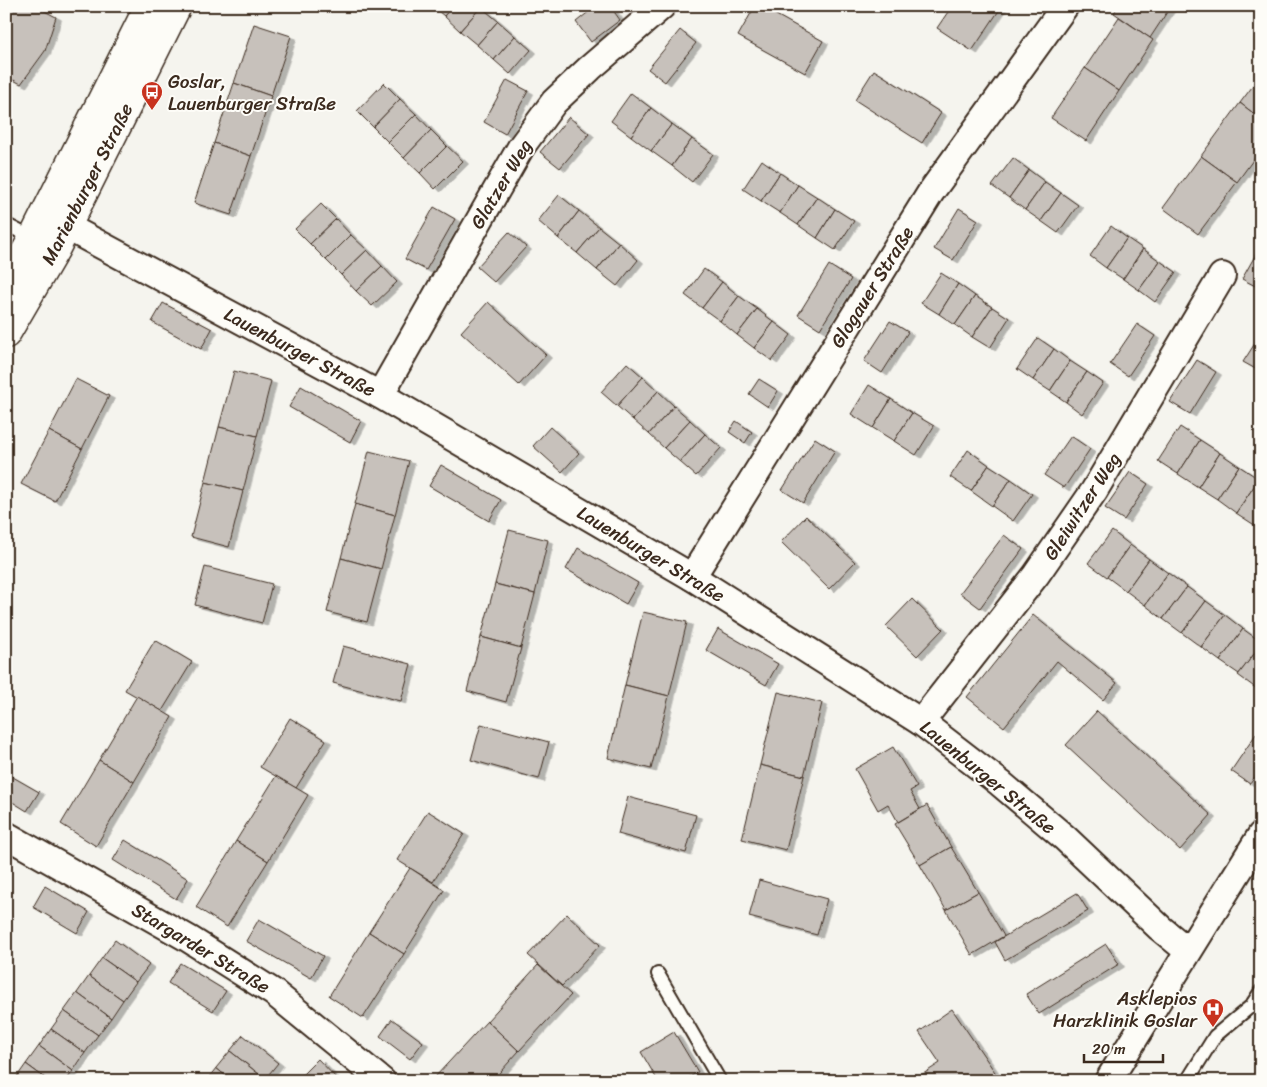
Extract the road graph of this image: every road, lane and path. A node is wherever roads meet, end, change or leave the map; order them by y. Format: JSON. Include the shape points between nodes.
{"nodes":[{"id":1,"x":149,"y":6,"type":"edge"},
{"id":2,"x":177,"y":6,"type":"edge"},
{"id":3,"x":662,"y":6,"type":"edge"},
{"id":4,"x":1065,"y":6,"type":"edge"},
{"id":5,"x":9,"y":226,"type":"dead end"},
{"id":6,"x":50,"y":232,"type":"junction"},
{"id":7,"x":1222,"y":276,"type":"dead end"},
{"id":8,"x":6,"y":286,"type":"edge"},
{"id":9,"x":6,"y":334,"type":"edge"},
{"id":10,"x":380,"y":395,"type":"junction"},
{"id":11,"x":692,"y":577,"type":"junction"},
{"id":12,"x":921,"y":722,"type":"junction"},
{"id":13,"x":6,"y":835,"type":"edge"},
{"id":14,"x":1261,"y":835,"type":"edge"},
{"id":15,"x":1188,"y":951,"type":"junction"},
{"id":16,"x":658,"y":974,"type":"dead end"},
{"id":17,"x":1261,"y":991,"type":"edge"},
{"id":18,"x":382,"y":1081,"type":"edge"},
{"id":19,"x":720,"y":1081,"type":"edge"},
{"id":20,"x":1108,"y":1081,"type":"edge"},
{"id":21,"x":1187,"y":1081,"type":"edge"}],
"edges":[{"from":1,"to":6,"type":"street","name":"Marienburger Straße"},
{"from":2,"to":6,"type":"street","name":"Marienburger Straße"},
{"from":3,"to":10,"type":"street","name":"Glatzer Weg","via":[[554,102],[521,147]]},
{"from":4,"to":11,"type":"street","name":"Glogauer Straße","via":[[931,192]]},
{"from":5,"to":6,"type":"lane"},
{"from":6,"to":8,"type":"street","name":"Marienburger Straße"},
{"from":6,"to":9,"type":"street","name":"Marienburger Straße"},
{"from":6,"to":10,"type":"street","name":"Lauenburger Straße"},
{"from":7,"to":12,"type":"street","name":"Gleiwitzer Weg","via":[[1094,491],[1036,575]]},
{"from":10,"to":11,"type":"street","name":"Lauenburger Straße"},
{"from":11,"to":12,"type":"street","name":"Lauenburger Straße"},
{"from":12,"to":15,"type":"street","name":"Lauenburger Straße","via":[[1000,783]]},
{"from":13,"to":18,"type":"street","name":"Stargarder Straße","via":[[189,939],[274,992]]},
{"from":14,"to":15,"type":"street"},
{"from":15,"to":20,"type":"street"},
{"from":16,"to":19,"type":"lane"},
{"from":17,"to":21,"type":"lane","via":[[1251,1006],[1215,1036]]}]}
